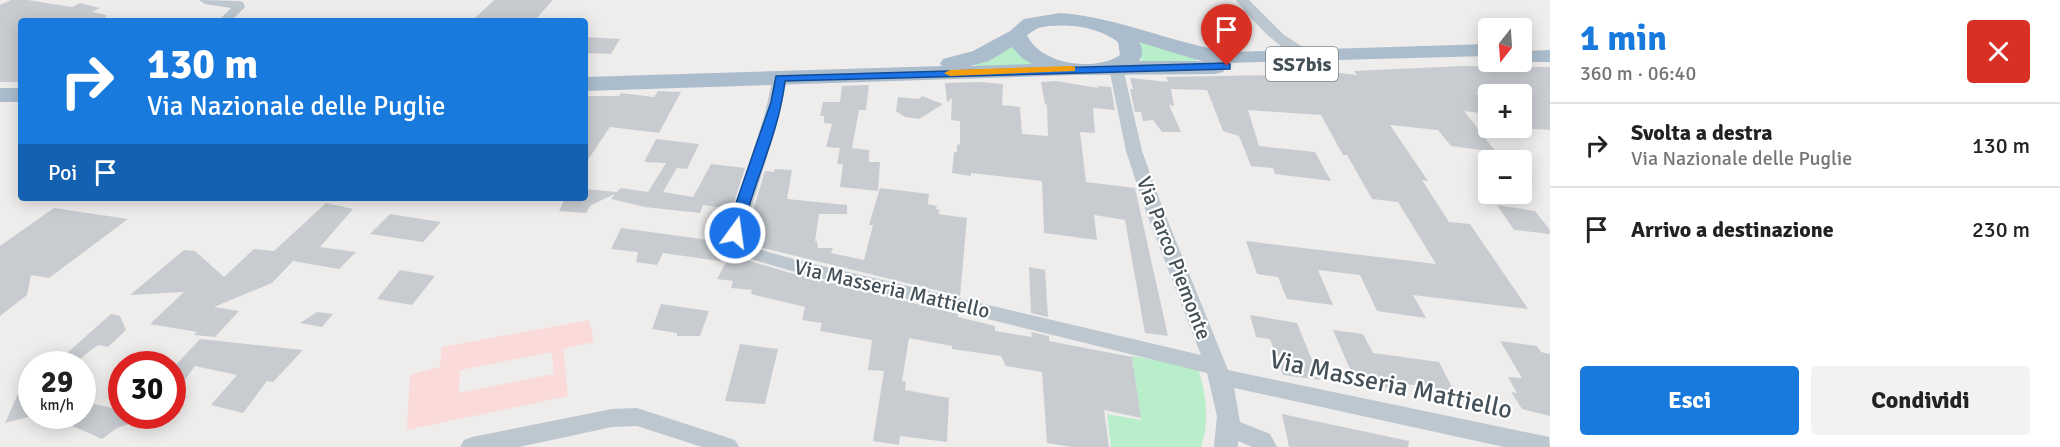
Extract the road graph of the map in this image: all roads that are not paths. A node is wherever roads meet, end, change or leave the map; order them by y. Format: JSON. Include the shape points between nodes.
{"nodes":[{"id":1,"x":205,"y":0,"type":"edge"},
{"id":2,"x":1242,"y":0,"type":"edge"},
{"id":3,"x":227,"y":18,"type":"edge"},
{"id":4,"x":1095,"y":23,"type":"junction"},
{"id":5,"x":1017,"y":35,"type":"junction"},
{"id":6,"x":1550,"y":48,"type":"edge"},
{"id":7,"x":1532,"y":49,"type":"edge"},
{"id":8,"x":1478,"y":50,"type":"edge"},
{"id":9,"x":1306,"y":55,"type":"junction"},
{"id":10,"x":1550,"y":56,"type":"edge"},
{"id":11,"x":1532,"y":57,"type":"edge"},
{"id":12,"x":1478,"y":58,"type":"edge"},
{"id":13,"x":1114,"y":68,"type":"junction"},
{"id":14,"x":1076,"y":69,"type":"junction"},
{"id":15,"x":588,"y":77,"type":"edge"},
{"id":16,"x":780,"y":78,"type":"junction"},
{"id":17,"x":588,"y":84,"type":"edge"},
{"id":18,"x":18,"y":94,"type":"edge"},
{"id":19,"x":0,"y":95,"type":"edge"},
{"id":20,"x":0,"y":103,"type":"edge"},
{"id":21,"x":18,"y":103,"type":"edge"},
{"id":22,"x":1218,"y":372,"type":"junction"},
{"id":23,"x":1228,"y":437,"type":"edge"},
{"id":24,"x":472,"y":447,"type":"edge"},
{"id":25,"x":726,"y":447,"type":"edge"},
{"id":26,"x":1265,"y":447,"type":"edge"},
{"id":27,"x":1549,"y":447,"type":"edge"}],
"edges":[{"from":1,"to":3,"type":"street","via":[[239,5]]},
{"from":2,"to":9,"type":"street"},
{"from":4,"to":5,"type":"main road","number":"SS7bis","via":[[1044,20],[1022,28]]},
{"from":4,"to":9,"type":"main road","number":"SS7bis","via":[[1214,56]]},
{"from":4,"to":13,"type":"main road","number":"SS7bis","via":[[1130,42],[1131,57]]},
{"from":5,"to":14,"type":"main road","number":"SS7bis","via":[[1018,43],[1032,55]]},
{"from":5,"to":15,"type":"main road","number":"SS7bis","via":[[981,56],[936,66]]},
{"from":6,"to":7,"type":"main road"},
{"from":8,"to":9,"type":"main road","number":"SS7bis"},
{"from":10,"to":11,"type":"main road"},
{"from":12,"to":13,"type":"main road","number":"SS7bis"},
{"from":13,"to":14,"type":"main road","number":"SS7bis"},
{"from":13,"to":22,"type":"street","name":"Via Parco Piemonte","via":[[1134,151]]},
{"from":14,"to":16,"type":"main road","number":"SS7bis"},
{"from":16,"to":17,"type":"main road","number":"SS7bis"},
{"from":16,"to":22,"type":"street","name":"Via Masseria Mattiello","via":[[777,102],[735,233],[751,253]]},
{"from":18,"to":19,"type":"main road"},
{"from":20,"to":21,"type":"main road"},
{"from":22,"to":23,"type":"street","name":"Via Parco Piemonte"},
{"from":22,"to":27,"type":"street","name":"Via Masseria Mattiello"},
{"from":23,"to":26,"type":"street","via":[[1262,441]]},
{"from":24,"to":25,"type":"street","via":[[612,418],[637,417]]}]}
